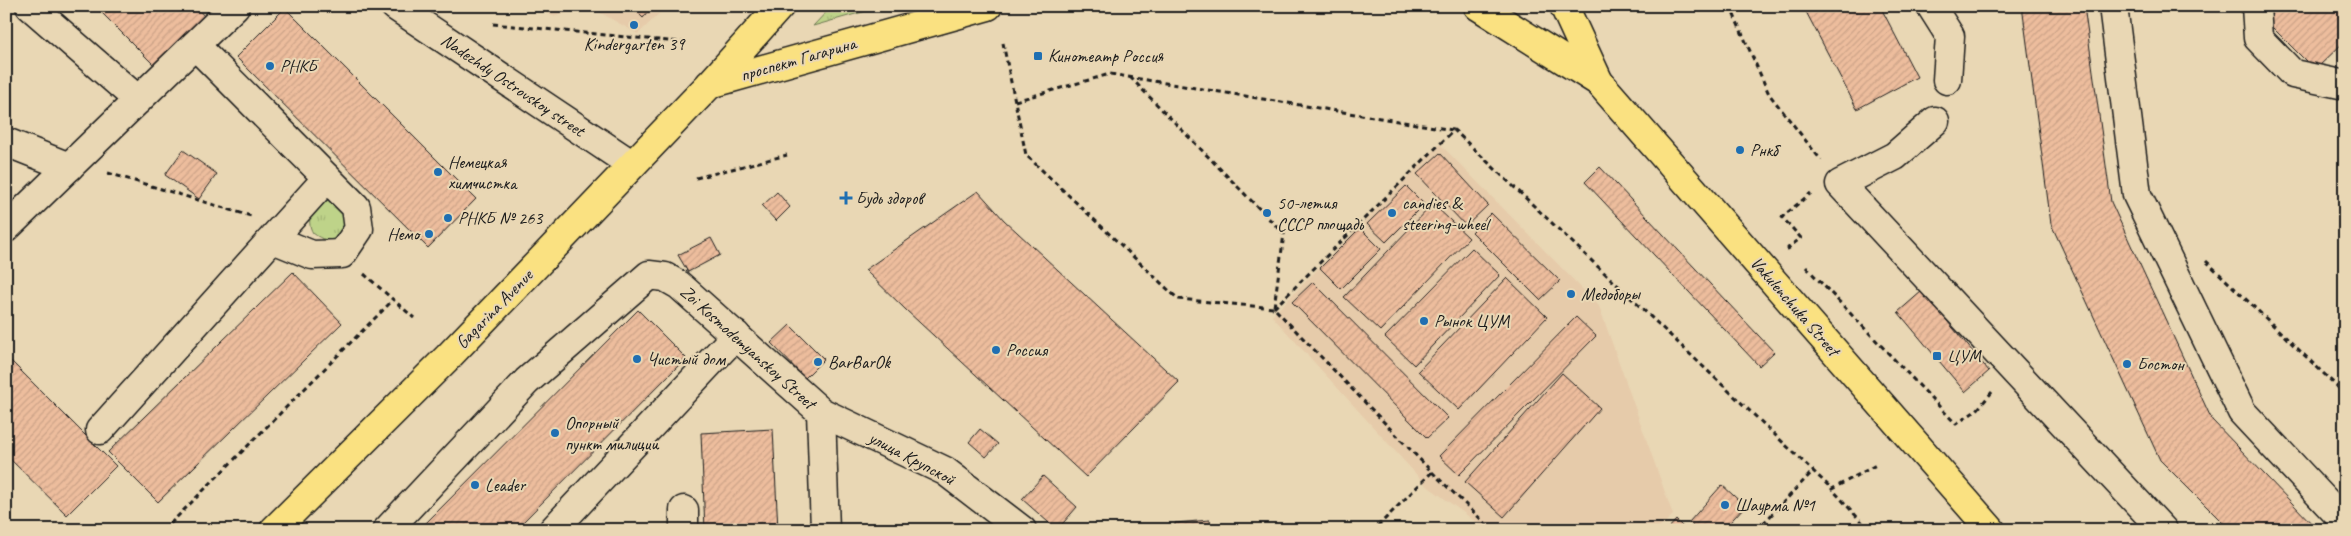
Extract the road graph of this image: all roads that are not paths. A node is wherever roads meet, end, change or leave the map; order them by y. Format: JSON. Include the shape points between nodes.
{"nodes":[{"id":1,"x":30,"y":6,"type":"edge"},
{"id":2,"x":235,"y":6,"type":"edge"},
{"id":3,"x":395,"y":6,"type":"edge"},
{"id":4,"x":780,"y":6,"type":"edge"},
{"id":5,"x":988,"y":6,"type":"edge"},
{"id":6,"x":1478,"y":6,"type":"edge"},
{"id":7,"x":1564,"y":6,"type":"edge"},
{"id":8,"x":1931,"y":6,"type":"edge"},
{"id":9,"x":2113,"y":6,"type":"edge"},
{"id":10,"x":2256,"y":6,"type":"edge"},
{"id":11,"x":195,"y":45,"type":"junction"},
{"id":12,"x":1947,"y":80,"type":"dead end"},
{"id":13,"x":1598,"y":82,"type":"junction"},
{"id":14,"x":710,"y":84,"type":"junction"},
{"id":15,"x":2345,"y":85,"type":"edge"},
{"id":16,"x":138,"y":100,"type":"junction"},
{"id":17,"x":1935,"y":120,"type":"dead end"},
{"id":18,"x":6,"y":142,"type":"edge"},
{"id":19,"x":632,"y":164,"type":"junction"},
{"id":20,"x":69,"y":167,"type":"junction"},
{"id":21,"x":327,"y":178,"type":"junction"},
{"id":22,"x":6,"y":228,"type":"edge"},
{"id":23,"x":273,"y":239,"type":"junction"},
{"id":24,"x":736,"y":336,"type":"junction"},
{"id":25,"x":821,"y":412,"type":"junction"},
{"id":26,"x":100,"y":430,"type":"dead end"},
{"id":27,"x":2345,"y":522,"type":"edge"},
{"id":28,"x":274,"y":530,"type":"edge"},
{"id":29,"x":388,"y":530,"type":"edge"},
{"id":30,"x":553,"y":530,"type":"edge"},
{"id":31,"x":825,"y":530,"type":"edge"},
{"id":32,"x":1022,"y":530,"type":"edge"},
{"id":33,"x":1991,"y":530,"type":"edge"},
{"id":34,"x":2163,"y":530,"type":"edge"}],
"edges":[{"from":1,"to":16,"type":"street"},
{"from":2,"to":11,"type":"street"},
{"from":3,"to":19,"type":"street","name":"Nadezhdy Ostrovskoy street"},
{"from":4,"to":14,"type":"main road","name":"проспект Гагарина"},
{"from":5,"to":14,"type":"main road","name":"проспект Гагарина"},
{"from":6,"to":13,"type":"main road","name":"Vakulenchuka Street"},
{"from":7,"to":13,"type":"main road","name":"Vakulenchuka Street"},
{"from":8,"to":12,"type":"street","via":[[1950,36]]},
{"from":9,"to":27,"type":"street","via":[[2137,195],[2242,412]]},
{"from":10,"to":15,"type":"street","via":[[2258,38],[2293,74]]},
{"from":11,"to":16,"type":"street"},
{"from":11,"to":21,"type":"street"},
{"from":13,"to":33,"type":"main road","name":"Vakulenchuka Street"},
{"from":14,"to":19,"type":"main road","name":"Gagarina Avenue"},
{"from":16,"to":20,"type":"street"},
{"from":17,"to":34,"type":"street","via":[[1895,156],[1836,179]]},
{"from":18,"to":20,"type":"street"},
{"from":19,"to":28,"type":"main road","name":"Gagarina Avenue","via":[[448,357]]},
{"from":20,"to":22,"type":"street"},
{"from":21,"to":23,"type":"street"},
{"from":21,"to":23,"type":"street","via":[[356,208],[359,229],[342,254],[312,255]]},
{"from":23,"to":26,"type":"street"},
{"from":24,"to":25,"type":"street","name":"Zoi Kosmodemyanskoy Street"},
{"from":24,"to":29,"type":"street","name":"Zoi Kosmodemyanskoy Street","via":[[679,285],[649,275],[527,381]]},
{"from":24,"to":30,"type":"street"},
{"from":25,"to":31,"type":"street","name":"Zoi Kosmodemyanskoy Street"},
{"from":25,"to":32,"type":"street","name":"улица Крупской","via":[[945,472]]}]}
